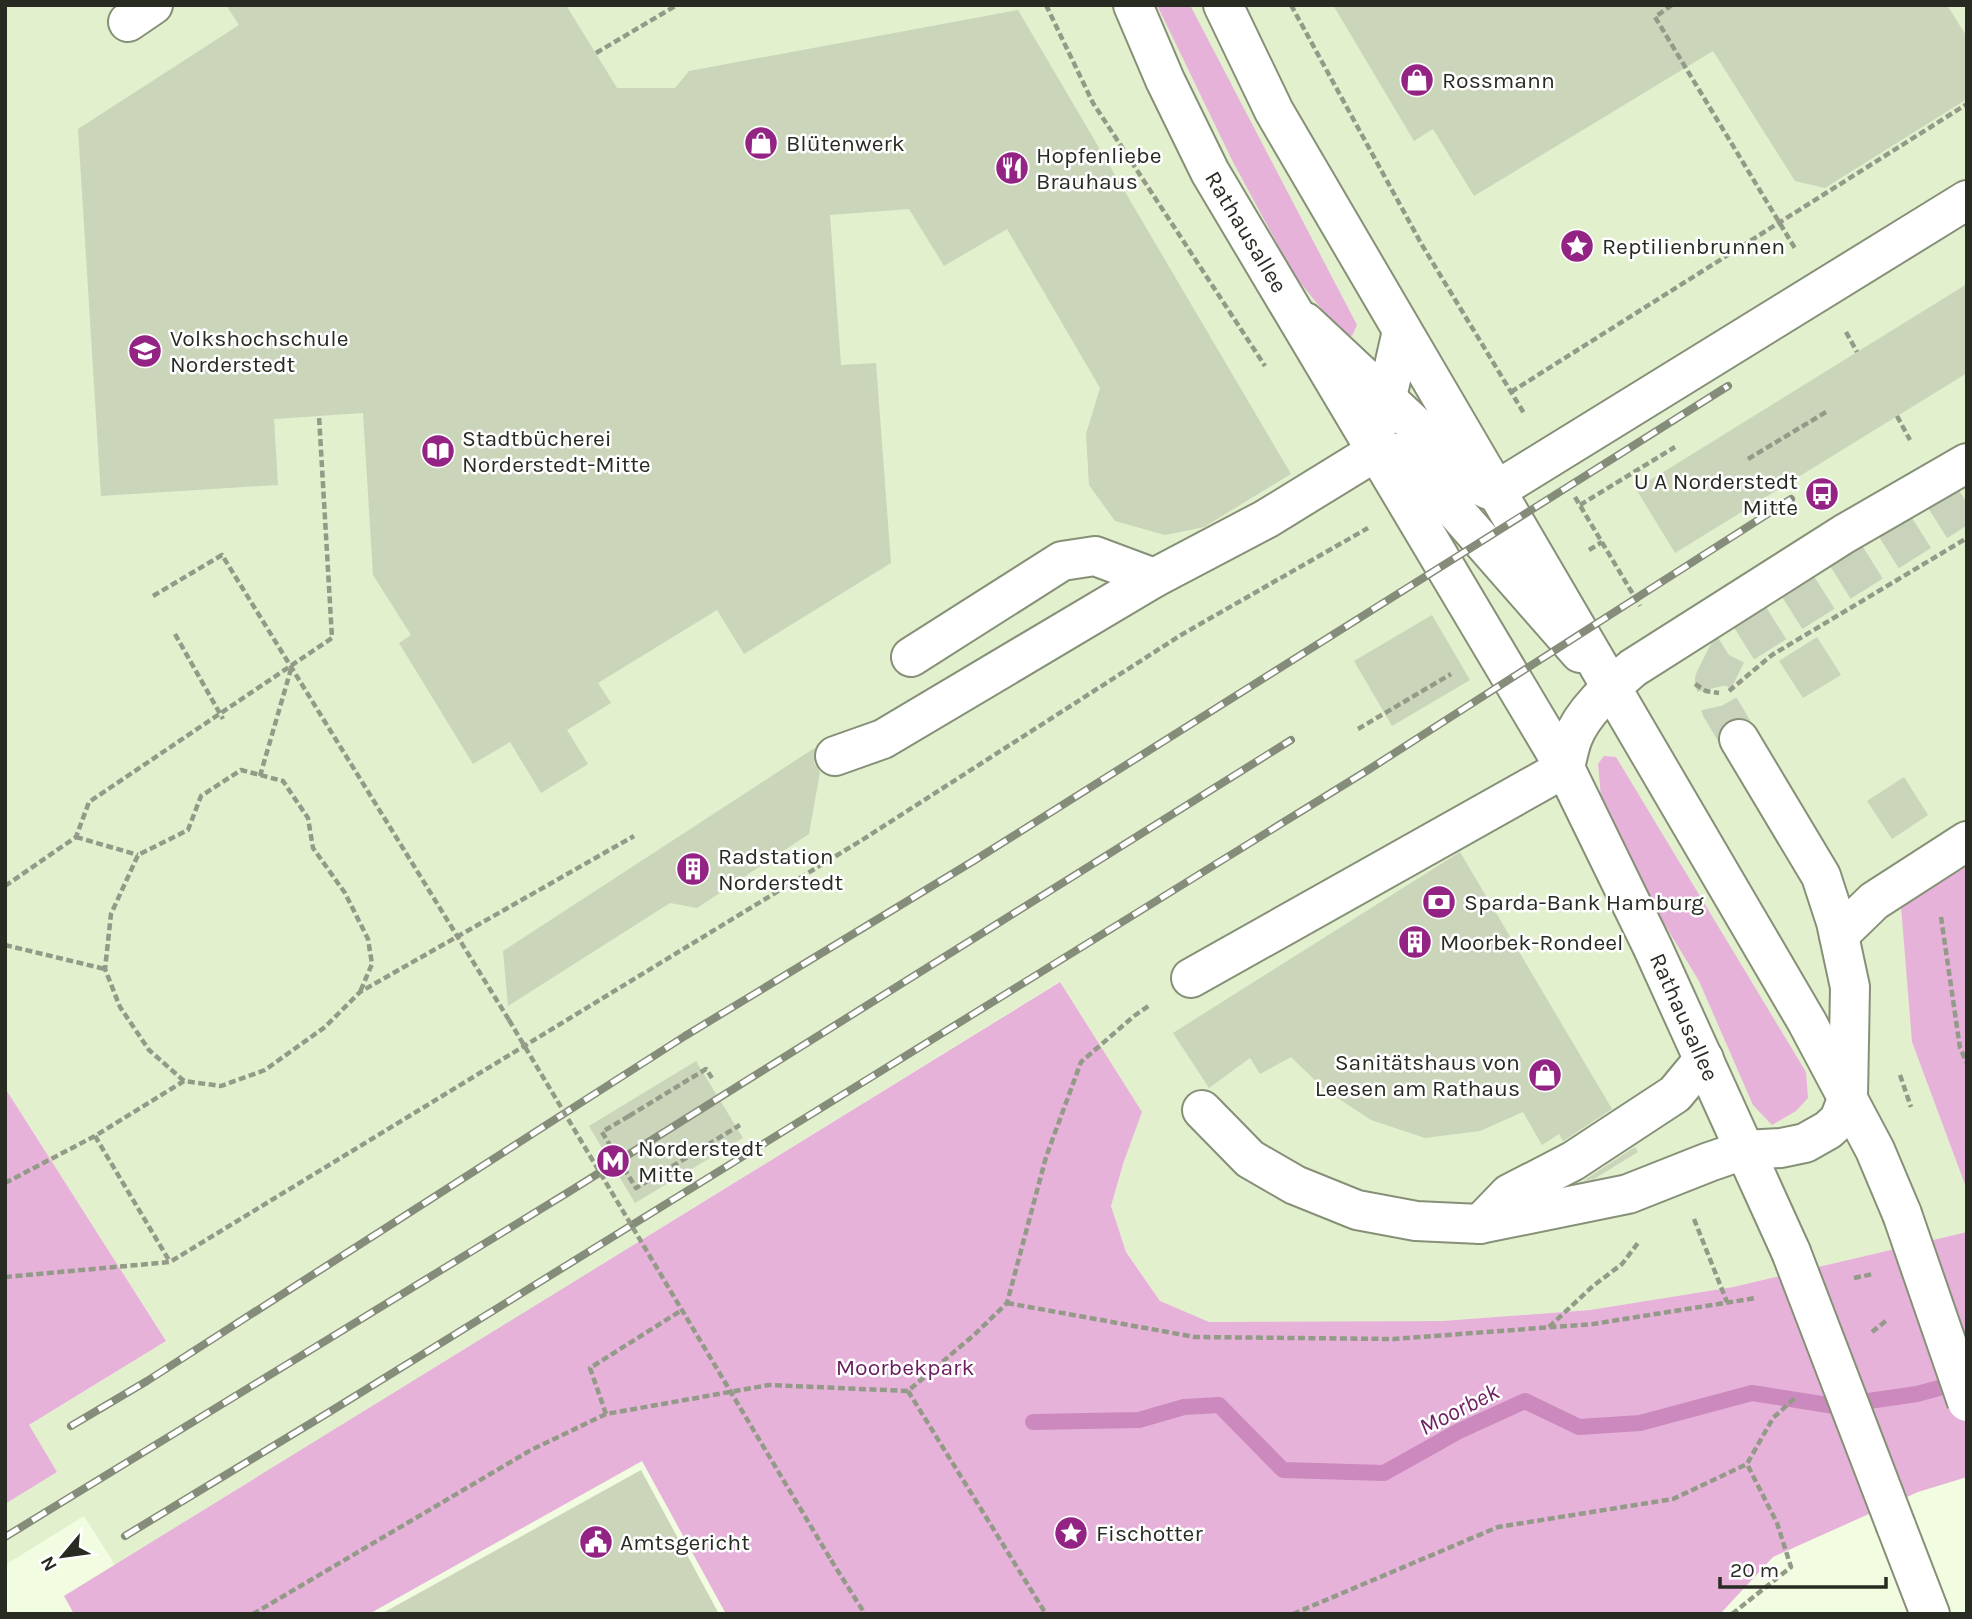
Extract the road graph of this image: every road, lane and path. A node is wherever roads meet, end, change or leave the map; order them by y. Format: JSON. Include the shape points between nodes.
{"nodes":[{"id":1,"x":677,"y":5,"type":"edge"},
{"id":2,"x":1046,"y":5,"type":"edge"},
{"id":3,"x":1133,"y":5,"type":"edge"},
{"id":4,"x":1223,"y":5,"type":"edge"},
{"id":5,"x":1291,"y":5,"type":"edge"},
{"id":6,"x":1672,"y":5,"type":"edge"},
{"id":7,"x":596,"y":53,"type":"dead end"},
{"id":8,"x":1967,"y":104,"type":"edge"},
{"id":9,"x":1967,"y":200,"type":"edge"},
{"id":10,"x":1778,"y":221,"type":"junction"},
{"id":11,"x":1820,"y":290,"type":"junction"},
{"id":12,"x":1293,"y":311,"type":"junction"},
{"id":13,"x":1402,"y":331,"type":"junction"},
{"id":14,"x":1269,"y":372,"type":"dead end"},
{"id":15,"x":1387,"y":399,"type":"junction"},
{"id":16,"x":1826,"y":412,"type":"dead end"},
{"id":17,"x":319,"y":416,"type":"dead end"},
{"id":18,"x":1897,"y":416,"type":"dead end"},
{"id":19,"x":1910,"y":440,"type":"dead end"},
{"id":20,"x":1675,"y":447,"type":"dead end"},
{"id":21,"x":1375,"y":452,"type":"junction"},
{"id":22,"x":1748,"y":459,"type":"dead end"},
{"id":23,"x":1967,"y":463,"type":"edge"},
{"id":24,"x":1336,"y":476,"type":"junction"},
{"id":25,"x":1497,"y":490,"type":"junction"},
{"id":26,"x":1580,"y":505,"type":"dead end"},
{"id":27,"x":1967,"y":538,"type":"edge"},
{"id":28,"x":1602,"y":542,"type":"dead end"},
{"id":29,"x":1154,"y":578,"type":"junction"},
{"id":30,"x":153,"y":596,"type":"dead end"},
{"id":31,"x":175,"y":634,"type":"dead end"},
{"id":32,"x":1666,"y":645,"type":"junction"},
{"id":33,"x":911,"y":657,"type":"dead end"},
{"id":34,"x":291,"y":668,"type":"junction"},
{"id":35,"x":1455,"y":672,"type":"dead end"},
{"id":36,"x":1610,"y":687,"type":"junction"},
{"id":37,"x":1725,"y":694,"type":"dead end"},
{"id":38,"x":223,"y":719,"type":"dead end"},
{"id":39,"x":1358,"y":729,"type":"dead end"},
{"id":40,"x":1739,"y":739,"type":"tunnel mouth"},
{"id":41,"x":835,"y":756,"type":"dead end"},
{"id":42,"x":1565,"y":768,"type":"junction"},
{"id":43,"x":260,"y":776,"type":"junction"},
{"id":44,"x":634,"y":836,"type":"dead end"},
{"id":45,"x":76,"y":837,"type":"junction"},
{"id":46,"x":1967,"y":841,"type":"edge"},
{"id":47,"x":138,"y":855,"type":"junction"},
{"id":48,"x":1922,"y":872,"type":"junction"},
{"id":49,"x":5,"y":886,"type":"edge"},
{"id":50,"x":1839,"y":935,"type":"junction"},
{"id":51,"x":457,"y":937,"type":"junction"},
{"id":52,"x":5,"y":945,"type":"edge"},
{"id":53,"x":105,"y":969,"type":"junction"},
{"id":54,"x":1191,"y":978,"type":"joint"},
{"id":55,"x":360,"y":992,"type":"junction"},
{"id":56,"x":1704,"y":1059,"type":"junction"},
{"id":57,"x":1967,"y":1063,"type":"edge"},
{"id":58,"x":1899,"y":1071,"type":"dead end"},
{"id":59,"x":712,"y":1078,"type":"dead end"},
{"id":60,"x":184,"y":1081,"type":"junction"},
{"id":61,"x":1848,"y":1097,"type":"junction"},
{"id":62,"x":1202,"y":1110,"type":"dead end"},
{"id":63,"x":1915,"y":1118,"type":"dead end"},
{"id":64,"x":740,"y":1125,"type":"dead end"},
{"id":65,"x":95,"y":1136,"type":"junction"},
{"id":66,"x":1744,"y":1150,"type":"junction"},
{"id":67,"x":618,"y":1160,"type":"junction"},
{"id":68,"x":600,"y":1172,"type":"junction"},
{"id":69,"x":1666,"y":1179,"type":"junction"},
{"id":70,"x":5,"y":1183,"type":"edge"},
{"id":71,"x":1480,"y":1224,"type":"junction"},
{"id":72,"x":170,"y":1262,"type":"junction"},
{"id":73,"x":1875,"y":1273,"type":"dead end"},
{"id":74,"x":5,"y":1277,"type":"edge"},
{"id":75,"x":1849,"y":1279,"type":"dead end"},
{"id":76,"x":1759,"y":1297,"type":"dead end"},
{"id":77,"x":1727,"y":1302,"type":"junction"},
{"id":78,"x":1007,"y":1303,"type":"junction"},
{"id":79,"x":682,"y":1310,"type":"junction"},
{"id":80,"x":1549,"y":1327,"type":"junction"},
{"id":81,"x":908,"y":1391,"type":"junction"},
{"id":82,"x":1967,"y":1402,"type":"edge"},
{"id":83,"x":606,"y":1414,"type":"junction"},
{"id":84,"x":1773,"y":1418,"type":"dead end"},
{"id":85,"x":1747,"y":1464,"type":"junction"},
{"id":86,"x":253,"y":1614,"type":"edge"},
{"id":87,"x":865,"y":1614,"type":"edge"},
{"id":88,"x":1046,"y":1614,"type":"edge"},
{"id":89,"x":1293,"y":1614,"type":"edge"},
{"id":90,"x":1732,"y":1614,"type":"edge"},
{"id":91,"x":1930,"y":1614,"type":"edge"}],
"edges":[{"from":1,"to":7,"type":"path"},
{"from":2,"to":14,"type":"path","via":[[1093,103]]},
{"from":3,"to":12,"type":"main road","name":"Rathausallee","via":[[1210,172]]},
{"from":4,"to":13,"type":"main road","via":[[1274,111]]},
{"from":5,"to":10,"type":"path","via":[[1422,245],[1511,391]]},
{"from":6,"to":10,"type":"path","via":[[1654,17]]},
{"from":8,"to":10,"type":"path"},
{"from":9,"to":11,"type":"main road"},
{"from":10,"to":11,"type":"path"},
{"from":11,"to":25,"type":"main road"},
{"from":12,"to":15,"type":"main road"},
{"from":12,"to":21,"type":"main road","name":"Rathausallee"},
{"from":13,"to":15,"type":"main road"},
{"from":13,"to":25,"type":"main road"},
{"from":15,"to":21,"type":"main road"},
{"from":15,"to":25,"type":"main road","via":[[1479,485]]},
{"from":16,"to":22,"type":"path"},
{"from":17,"to":34,"type":"path","via":[[332,638]]},
{"from":18,"to":19,"type":"path"},
{"from":20,"to":26,"type":"path"},
{"from":21,"to":24,"type":"main road"},
{"from":21,"to":36,"type":"main road","via":[[1402,454],[1418,467]]},
{"from":21,"to":42,"type":"main road","name":"Rathausallee"},
{"from":23,"to":32,"type":"main road"},
{"from":24,"to":29,"type":"main road"},
{"from":24,"to":72,"type":"path","via":[[1368,528],[1181,635],[862,840]]},
{"from":25,"to":36,"type":"main road"},
{"from":27,"to":37,"type":"path","via":[[1772,655]]},
{"from":28,"to":32,"type":"path"},
{"from":29,"to":33,"type":"main road","via":[[1095,556],[1062,561]]},
{"from":29,"to":41,"type":"main road","via":[[883,739]]},
{"from":30,"to":34,"type":"path","via":[[222,555]]},
{"from":31,"to":38,"type":"path"},
{"from":32,"to":36,"type":"main road"},
{"from":34,"to":43,"type":"path"},
{"from":34,"to":45,"type":"path","via":[[89,802]]},
{"from":34,"to":51,"type":"path"},
{"from":35,"to":39,"type":"path"},
{"from":36,"to":42,"type":"main road","via":[[1572,738]]},
{"from":36,"to":61,"type":"main road"},
{"from":40,"to":50,"type":"main road","via":[[1821,876]]},
{"from":42,"to":54,"type":"main road"},
{"from":42,"to":56,"type":"main road","name":"Rathausallee"},
{"from":43,"to":47,"type":"path","via":[[241,771],[201,796],[188,830]]},
{"from":43,"to":55,"type":"path","via":[[283,781],[308,818],[313,848],[345,893],[368,939],[372,964]]},
{"from":44,"to":51,"type":"path"},
{"from":45,"to":47,"type":"path"},
{"from":45,"to":49,"type":"path"},
{"from":46,"to":48,"type":"main road"},
{"from":47,"to":53,"type":"path","via":[[111,914]]},
{"from":48,"to":50,"type":"main road","via":[[1874,901]]},
{"from":48,"to":57,"type":"path","via":[[1939,906],[1960,1048]]},
{"from":50,"to":61,"type":"main road","via":[[1850,987]]},
{"from":51,"to":55,"type":"path"},
{"from":51,"to":68,"type":"path","bridge":true},
{"from":52,"to":53,"type":"path"},
{"from":53,"to":60,"type":"path","via":[[120,1007],[149,1050]]},
{"from":54,"to":78,"type":"path","via":[[1134,1016],[1081,1062],[1046,1157]]},
{"from":55,"to":60,"type":"path","via":[[325,1027],[265,1070],[221,1086]]},
{"from":56,"to":66,"type":"main road","name":"Rathausallee"},
{"from":56,"to":71,"type":"main road","via":[[1675,1094],[1573,1161],[1509,1194]]},
{"from":58,"to":63,"type":"path"},
{"from":59,"to":67,"type":"path","bridge":true,"via":[[706,1069],[602,1132]]},
{"from":60,"to":65,"type":"path"},
{"from":61,"to":66,"type":"main road","via":[[1839,1120],[1805,1143]]},
{"from":61,"to":82,"type":"main road","bridge":true,"via":[[1902,1214]]},
{"from":62,"to":71,"type":"main road","via":[[1250,1159],[1295,1185],[1357,1210],[1416,1221]]},
{"from":64,"to":67,"type":"path","bridge":true,"via":[[636,1188]]},
{"from":65,"to":70,"type":"path"},
{"from":65,"to":72,"type":"path"},
{"from":66,"to":69,"type":"main road"},
{"from":66,"to":91,"type":"main road","name":"Rathausallee","bridge":true,"via":[[1791,1252]]},
{"from":67,"to":68,"type":"path","bridge":true},
{"from":68,"to":79,"type":"path","bridge":true},
{"from":69,"to":71,"type":"main road","via":[[1628,1194]]},
{"from":69,"to":77,"type":"path"},
{"from":69,"to":80,"type":"path","via":[[1647,1232],[1622,1264]]},
{"from":72,"to":74,"type":"path"},
{"from":73,"to":75,"type":"path"},
{"from":76,"to":77,"type":"path"},
{"from":77,"to":80,"type":"path"},
{"from":78,"to":80,"type":"path","via":[[1195,1337],[1394,1339]]},
{"from":78,"to":81,"type":"path"},
{"from":79,"to":83,"type":"path","via":[[590,1368]]},
{"from":79,"to":87,"type":"path","bridge":true},
{"from":81,"to":83,"type":"path","via":[[769,1385]]},
{"from":81,"to":88,"type":"path"},
{"from":83,"to":86,"type":"path","via":[[531,1450]]},
{"from":84,"to":85,"type":"path"},
{"from":85,"to":89,"type":"path","via":[[1673,1499],[1498,1527]]},
{"from":85,"to":90,"type":"path","via":[[1777,1524],[1791,1567]]}]}
